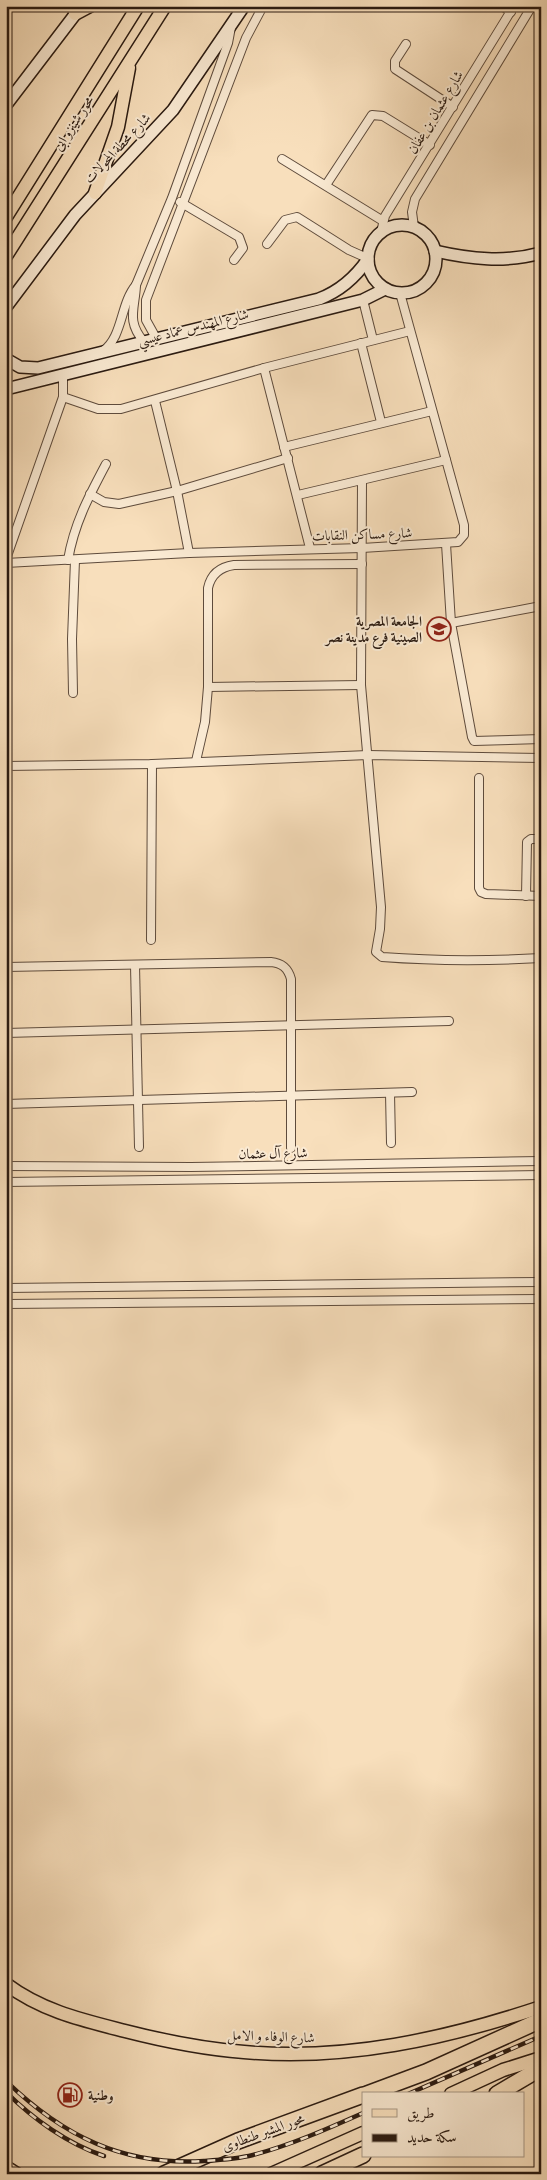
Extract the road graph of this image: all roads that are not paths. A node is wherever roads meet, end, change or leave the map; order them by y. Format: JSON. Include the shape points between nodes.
{"nodes":[{"id":1,"x":90,"y":6,"type":"edge"},
{"id":2,"x":138,"y":6,"type":"edge"},
{"id":3,"x":165,"y":6,"type":"edge"},
{"id":4,"x":244,"y":6,"type":"edge"},
{"id":5,"x":264,"y":6,"type":"edge"},
{"id":6,"x":502,"y":6,"type":"edge"},
{"id":7,"x":532,"y":6,"type":"edge"},
{"id":8,"x":513,"y":9,"type":"edge"},
{"id":9,"x":78,"y":10,"type":"edge"},
{"id":10,"x":231,"y":25,"type":"junction"},
{"id":11,"x":406,"y":44,"type":"dead end"},
{"id":12,"x":129,"y":64,"type":"junction"},
{"id":13,"x":6,"y":105,"type":"edge"},
{"id":14,"x":453,"y":107,"type":"junction"},
{"id":15,"x":430,"y":145,"type":"junction"},
{"id":16,"x":282,"y":159,"type":"dead end"},
{"id":17,"x":326,"y":185,"type":"junction"},
{"id":18,"x":95,"y":193,"type":"junction"},
{"id":19,"x":172,"y":198,"type":"junction"},
{"id":20,"x":182,"y":204,"type":"junction"},
{"id":21,"x":6,"y":217,"type":"edge"},
{"id":22,"x":382,"y":227,"type":"junction"},
{"id":23,"x":414,"y":227,"type":"junction"},
{"id":24,"x":267,"y":244,"type":"dead end"},
{"id":25,"x":541,"y":254,"type":"edge"},
{"id":26,"x":6,"y":256,"type":"edge"},
{"id":27,"x":435,"y":257,"type":"junction"},
{"id":28,"x":368,"y":259,"type":"junction"},
{"id":29,"x":234,"y":260,"type":"dead end"},
{"id":30,"x":541,"y":260,"type":"edge"},
{"id":31,"x":136,"y":286,"type":"junction"},
{"id":32,"x":385,"y":289,"type":"junction"},
{"id":33,"x":400,"y":293,"type":"junction"},
{"id":34,"x":364,"y":300,"type":"junction"},
{"id":35,"x":6,"y":308,"type":"edge"},
{"id":36,"x":410,"y":331,"type":"junction"},
{"id":37,"x":156,"y":338,"type":"junction"},
{"id":38,"x":373,"y":340,"type":"junction"},
{"id":39,"x":144,"y":342,"type":"junction"},
{"id":40,"x":361,"y":343,"type":"junction"},
{"id":41,"x":101,"y":352,"type":"junction"},
{"id":42,"x":9,"y":364,"type":"edge"},
{"id":43,"x":264,"y":368,"type":"junction"},
{"id":44,"x":63,"y":375,"type":"junction"},
{"id":45,"x":9,"y":391,"type":"edge"},
{"id":46,"x":63,"y":397,"type":"junction"},
{"id":47,"x":155,"y":401,"type":"junction"},
{"id":48,"x":432,"y":411,"type":"junction"},
{"id":49,"x":381,"y":422,"type":"junction"},
{"id":50,"x":284,"y":447,"type":"junction"},
{"id":51,"x":288,"y":458,"type":"junction"},
{"id":52,"x":446,"y":460,"type":"junction"},
{"id":53,"x":106,"y":464,"type":"dead end"},
{"id":54,"x":362,"y":481,"type":"junction"},
{"id":55,"x":177,"y":491,"type":"junction"},
{"id":56,"x":90,"y":494,"type":"junction"},
{"id":57,"x":298,"y":495,"type":"junction"},
{"id":58,"x":446,"y":544,"type":"junction"},
{"id":59,"x":310,"y":548,"type":"junction"},
{"id":60,"x":362,"y":548,"type":"junction"},
{"id":61,"x":189,"y":553,"type":"junction"},
{"id":62,"x":6,"y":559,"type":"edge"},
{"id":63,"x":72,"y":560,"type":"junction"},
{"id":64,"x":6,"y":563,"type":"edge"},
{"id":65,"x":362,"y":564,"type":"junction"},
{"id":66,"x":541,"y":606,"type":"edge"},
{"id":67,"x":452,"y":623,"type":"junction"},
{"id":68,"x":361,"y":685,"type":"junction"},
{"id":69,"x":208,"y":687,"type":"junction"},
{"id":70,"x":73,"y":693,"type":"dead end"},
{"id":71,"x":541,"y":739,"type":"edge"},
{"id":72,"x":368,"y":755,"type":"junction"},
{"id":73,"x":541,"y":758,"type":"edge"},
{"id":74,"x":196,"y":761,"type":"junction"},
{"id":75,"x":152,"y":764,"type":"junction"},
{"id":76,"x":6,"y":766,"type":"edge"},
{"id":77,"x":479,"y":778,"type":"dead end"},
{"id":78,"x":541,"y":839,"type":"edge"},
{"id":79,"x":526,"y":896,"type":"junction"},
{"id":80,"x":541,"y":896,"type":"edge"},
{"id":81,"x":150,"y":940,"type":"dead end"},
{"id":82,"x":541,"y":958,"type":"edge"},
{"id":83,"x":134,"y":965,"type":"junction"},
{"id":84,"x":6,"y":967,"type":"edge"},
{"id":85,"x":449,"y":1021,"type":"dead end"},
{"id":86,"x":290,"y":1025,"type":"junction"},
{"id":87,"x":136,"y":1030,"type":"junction"},
{"id":88,"x":6,"y":1033,"type":"edge"},
{"id":89,"x":412,"y":1092,"type":"dead end"},
{"id":90,"x":390,"y":1093,"type":"junction"},
{"id":91,"x":290,"y":1097,"type":"junction"},
{"id":92,"x":138,"y":1101,"type":"junction"},
{"id":93,"x":6,"y":1104,"type":"edge"},
{"id":94,"x":391,"y":1143,"type":"dead end"},
{"id":95,"x":139,"y":1147,"type":"dead end"},
{"id":96,"x":291,"y":1148,"type":"dead end"},
{"id":97,"x":541,"y":1161,"type":"edge"},
{"id":98,"x":6,"y":1166,"type":"edge"},
{"id":99,"x":541,"y":1175,"type":"edge"},
{"id":100,"x":6,"y":1182,"type":"edge"},
{"id":101,"x":541,"y":1282,"type":"edge"},
{"id":102,"x":6,"y":1288,"type":"edge"},
{"id":103,"x":541,"y":1299,"type":"edge"},
{"id":104,"x":6,"y":1304,"type":"edge"},
{"id":105,"x":6,"y":1984,"type":"edge"},
{"id":106,"x":541,"y":2007,"type":"edge"},
{"id":107,"x":541,"y":2020,"type":"edge"},
{"id":108,"x":541,"y":2058,"type":"edge"},
{"id":109,"x":541,"y":2068,"type":"edge"},
{"id":110,"x":372,"y":2092,"type":"edge"},
{"id":111,"x":454,"y":2092,"type":"edge"},
{"id":112,"x":499,"y":2092,"type":"edge"},
{"id":113,"x":362,"y":2095,"type":"edge"},
{"id":114,"x":362,"y":2133,"type":"edge"},
{"id":115,"x":362,"y":2155,"type":"edge"},
{"id":116,"x":6,"y":2167,"type":"edge"},
{"id":117,"x":17,"y":2174,"type":"edge"},
{"id":118,"x":164,"y":2174,"type":"edge"},
{"id":119,"x":271,"y":2174,"type":"edge"},
{"id":120,"x":322,"y":2174,"type":"edge"}],
"edges":[{"from":1,"to":9,"type":"main road"},
{"from":2,"to":21,"type":"main road","name":"محور شينزو ابى"},
{"from":3,"to":12,"type":"main road","name":"محور شينزو ابى"},
{"from":4,"to":10,"type":"street","name":"شارع محطة المحولات"},
{"from":5,"to":20,"type":"street","via":[[246,38]]},
{"from":6,"to":8,"type":"street"},
{"from":7,"to":23,"type":"street","name":"شارع عثمان بن عفان","via":[[415,199],[412,212]]},
{"from":8,"to":14,"type":"street","name":"شارع عثمان بن عفان"},
{"from":9,"to":13,"type":"street"},
{"from":10,"to":18,"type":"street","name":"شارع محطة المحولات","via":[[173,110]]},
{"from":10,"to":19,"type":"street","via":[[226,48]]},
{"from":11,"to":14,"type":"street","via":[[395,61],[395,70]]},
{"from":12,"to":18,"type":"main road","via":[[118,126]]},
{"from":12,"to":26,"type":"main road","name":"محور شينزو ابى"},
{"from":14,"to":15,"type":"street","name":"شارع عثمان بن عفان"},
{"from":15,"to":17,"type":"street","via":[[383,116],[372,116]]},
{"from":15,"to":22,"type":"street","name":"شارع عثمان بن عفان"},
{"from":16,"to":17,"type":"street"},
{"from":17,"to":22,"type":"street"},
{"from":18,"to":35,"type":"street","name":"شارع محطة المحولات","via":[[60,233]]},
{"from":19,"to":20,"type":"street"},
{"from":19,"to":31,"type":"street"},
{"from":20,"to":29,"type":"street","via":[[241,240],[243,248]]},
{"from":20,"to":37,"type":"street","via":[[146,300],[146,320]]},
{"from":22,"to":23,"type":"street"},
{"from":22,"to":28,"type":"street","via":[[373,241]]},
{"from":23,"to":27,"type":"street","via":[[425,234]]},
{"from":24,"to":28,"type":"street","via":[[285,220],[297,217]]},
{"from":25,"to":27,"type":"street","via":[[486,259]]},
{"from":27,"to":30,"type":"street","via":[[502,266]]},
{"from":27,"to":33,"type":"street","via":[[424,285]]},
{"from":28,"to":32,"type":"street","via":[[374,279]]},
{"from":28,"to":37,"type":"street","name":"شارع المهندس عماد عيسي","via":[[353,278],[328,296]]},
{"from":31,"to":39,"type":"street","via":[[132,320]]},
{"from":31,"to":41,"type":"street","via":[[112,342]]},
{"from":32,"to":33,"type":"street"},
{"from":32,"to":34,"type":"street","name":"شارع المهندس عماد عيسي"},
{"from":33,"to":36,"type":"street"},
{"from":34,"to":38,"type":"street"},
{"from":34,"to":44,"type":"street","name":"شارع المهندس عماد عيسي"},
{"from":36,"to":38,"type":"street"},
{"from":36,"to":48,"type":"street"},
{"from":37,"to":39,"type":"street","name":"شارع المهندس عماد عيسي"},
{"from":38,"to":40,"type":"street"},
{"from":39,"to":41,"type":"street","name":"شارع المهندس عماد عيسي"},
{"from":40,"to":43,"type":"street"},
{"from":40,"to":49,"type":"street"},
{"from":41,"to":42,"type":"street","name":"شارع المهندس عماد عيسي","via":[[32,368]]},
{"from":43,"to":47,"type":"street"},
{"from":43,"to":50,"type":"street"},
{"from":44,"to":45,"type":"street","name":"شارع المهندس عماد عيسي"},
{"from":44,"to":46,"type":"street"},
{"from":46,"to":47,"type":"street","via":[[107,410]]},
{"from":46,"to":62,"type":"street"},
{"from":47,"to":55,"type":"street"},
{"from":48,"to":49,"type":"street"},
{"from":48,"to":52,"type":"street"},
{"from":49,"to":50,"type":"street"},
{"from":50,"to":51,"type":"street"},
{"from":51,"to":55,"type":"street"},
{"from":51,"to":57,"type":"street"},
{"from":52,"to":54,"type":"street"},
{"from":52,"to":58,"type":"street","via":[[465,530],[458,542]]},
{"from":53,"to":56,"type":"street"},
{"from":54,"to":57,"type":"street"},
{"from":54,"to":60,"type":"street"},
{"from":55,"to":56,"type":"street","via":[[111,504]]},
{"from":55,"to":61,"type":"street"},
{"from":56,"to":63,"type":"street","via":[[76,525]]},
{"from":57,"to":59,"type":"street"},
{"from":58,"to":60,"type":"street","name":"شارع مساكن النقابات"},
{"from":58,"to":67,"type":"street"},
{"from":59,"to":60,"type":"street","name":"شارع مساكن النقابات"},
{"from":59,"to":61,"type":"street","name":"شارع مساكن النقابات"},
{"from":60,"to":65,"type":"street"},
{"from":61,"to":63,"type":"street","name":"شارع مساكن النقابات"},
{"from":63,"to":64,"type":"street","name":"شارع مساكن النقابات"},
{"from":63,"to":70,"type":"street"},
{"from":65,"to":68,"type":"street"},
{"from":65,"to":69,"type":"street","via":[[234,565],[219,569],[208,588]]},
{"from":66,"to":67,"type":"street"},
{"from":67,"to":71,"type":"street","via":[[474,741]]},
{"from":68,"to":69,"type":"street"},
{"from":68,"to":72,"type":"street"},
{"from":69,"to":74,"type":"street","via":[[205,722]]},
{"from":72,"to":73,"type":"street"},
{"from":72,"to":74,"type":"street"},
{"from":72,"to":82,"type":"street","via":[[381,907],[378,954],[382,958],[436,960]]},
{"from":74,"to":75,"type":"street"},
{"from":75,"to":76,"type":"street"},
{"from":75,"to":81,"type":"street"},
{"from":77,"to":79,"type":"street","via":[[479,888],[486,894]]},
{"from":78,"to":79,"type":"street","via":[[527,842]]},
{"from":79,"to":80,"type":"street"},
{"from":83,"to":84,"type":"street"},
{"from":83,"to":86,"type":"street","via":[[277,963],[290,974]]},
{"from":83,"to":87,"type":"street"},
{"from":85,"to":86,"type":"street"},
{"from":86,"to":87,"type":"street"},
{"from":86,"to":91,"type":"street"},
{"from":87,"to":88,"type":"street"},
{"from":87,"to":92,"type":"street"},
{"from":89,"to":90,"type":"street"},
{"from":90,"to":91,"type":"street"},
{"from":90,"to":94,"type":"street"},
{"from":91,"to":92,"type":"street"},
{"from":91,"to":96,"type":"street"},
{"from":92,"to":93,"type":"street"},
{"from":92,"to":95,"type":"street"},
{"from":97,"to":98,"type":"street","name":"شارع آل عثمان","via":[[192,1167]]},
{"from":99,"to":100,"type":"street","name":"شارع آل عثمان"},
{"from":101,"to":102,"type":"street"},
{"from":103,"to":104,"type":"street"},
{"from":105,"to":106,"type":"main road","name":"شارع الوفاء و الامل","via":[[40,2006],[66,2016],[196,2046],[266,2054],[341,2052],[417,2042],[492,2024]]},
{"from":107,"to":110,"type":"highway","via":[[426,2072]]},
{"from":108,"to":111,"type":"main road"},
{"from":109,"to":112,"type":"highway"},
{"from":113,"to":118,"type":"highway","name":"محور المشير طنطاوى","via":[[213,2150]]},
{"from":114,"to":119,"type":"main road"},
{"from":115,"to":120,"type":"highway"},
{"from":116,"to":117,"type":"main road"}]}
